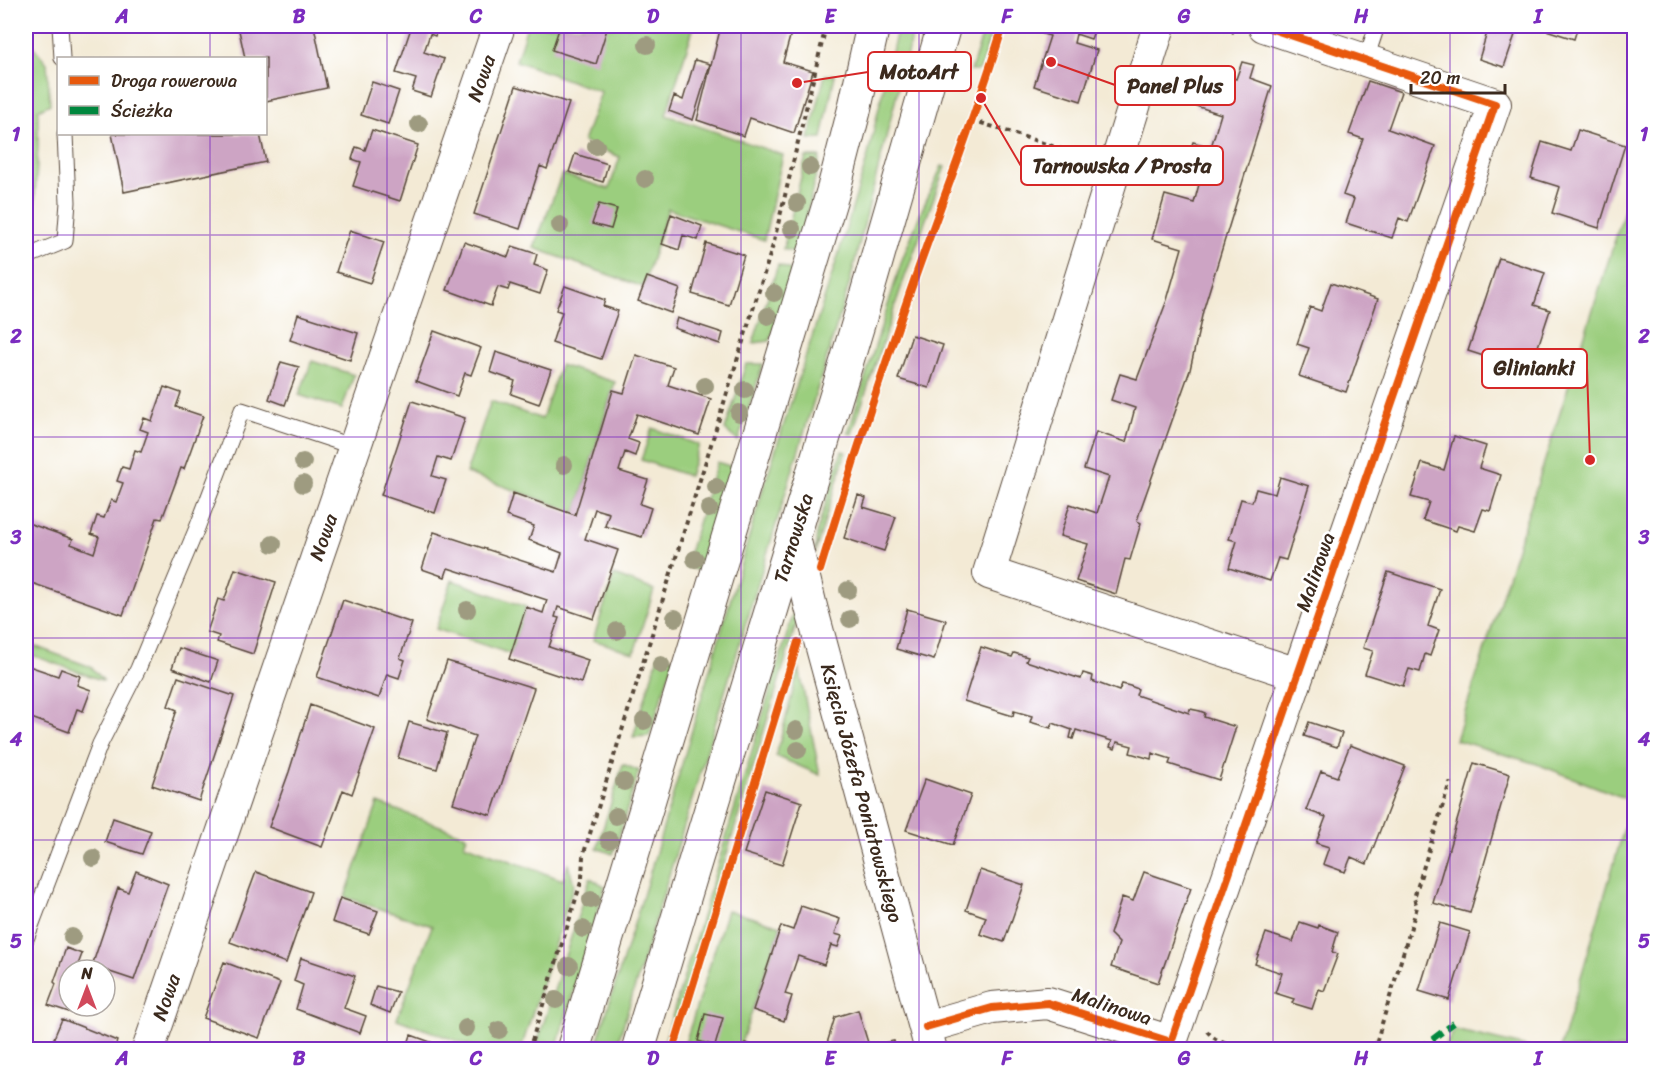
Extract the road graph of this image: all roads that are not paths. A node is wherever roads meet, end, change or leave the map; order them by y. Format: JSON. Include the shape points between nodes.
{"nodes":[{"id":1,"x":60,"y":26,"type":"edge"},
{"id":2,"x":499,"y":26,"type":"edge"},
{"id":3,"x":873,"y":26,"type":"edge"},
{"id":4,"x":944,"y":26,"type":"edge"},
{"id":5,"x":1159,"y":26,"type":"edge"},
{"id":6,"x":1377,"y":26,"type":"edge"},
{"id":7,"x":1251,"y":29,"type":"edge"},
{"id":8,"x":62,"y":57,"type":"edge"},
{"id":9,"x":1366,"y":59,"type":"junction"},
{"id":10,"x":65,"y":135,"type":"edge"},
{"id":11,"x":26,"y":257,"type":"edge"},
{"id":12,"x":354,"y":447,"type":"junction"},
{"id":13,"x":794,"y":537,"type":"junction"},
{"id":14,"x":1297,"y":674,"type":"junction"},
{"id":15,"x":26,"y":939,"type":"edge"},
{"id":16,"x":928,"y":1038,"type":"edge"},
{"id":17,"x":1182,"y":1046,"type":"edge"},
{"id":18,"x":148,"y":1050,"type":"edge"},
{"id":19,"x":573,"y":1050,"type":"edge"},
{"id":20,"x":638,"y":1050,"type":"edge"}],
"edges":[{"from":1,"to":8,"type":"lane"},
{"from":2,"to":12,"type":"street","name":"Nowa"},
{"from":3,"to":19,"type":"main road","via":[[834,188]]},
{"from":4,"to":13,"type":"main road","name":"Tarnowska"},
{"from":5,"to":14,"type":"street","via":[[989,573]]},
{"from":6,"to":9,"type":"lane"},
{"from":7,"to":9,"type":"street","name":"Malinowa"},
{"from":9,"to":14,"type":"street","name":"Malinowa","via":[[1495,104]]},
{"from":10,"to":11,"type":"lane","via":[[65,241]]},
{"from":12,"to":15,"type":"lane","via":[[242,410],[138,669],[100,744]]},
{"from":12,"to":18,"type":"street","name":"Nowa"},
{"from":13,"to":16,"type":"street","name":"Księcia Józefa Poniatowskiego"},
{"from":13,"to":20,"type":"main road","name":"Tarnowska"},
{"from":14,"to":17,"type":"street","name":"Malinowa"},
{"from":16,"to":17,"type":"street","name":"Malinowa","via":[[992,1008],[1048,1003]]}]}
